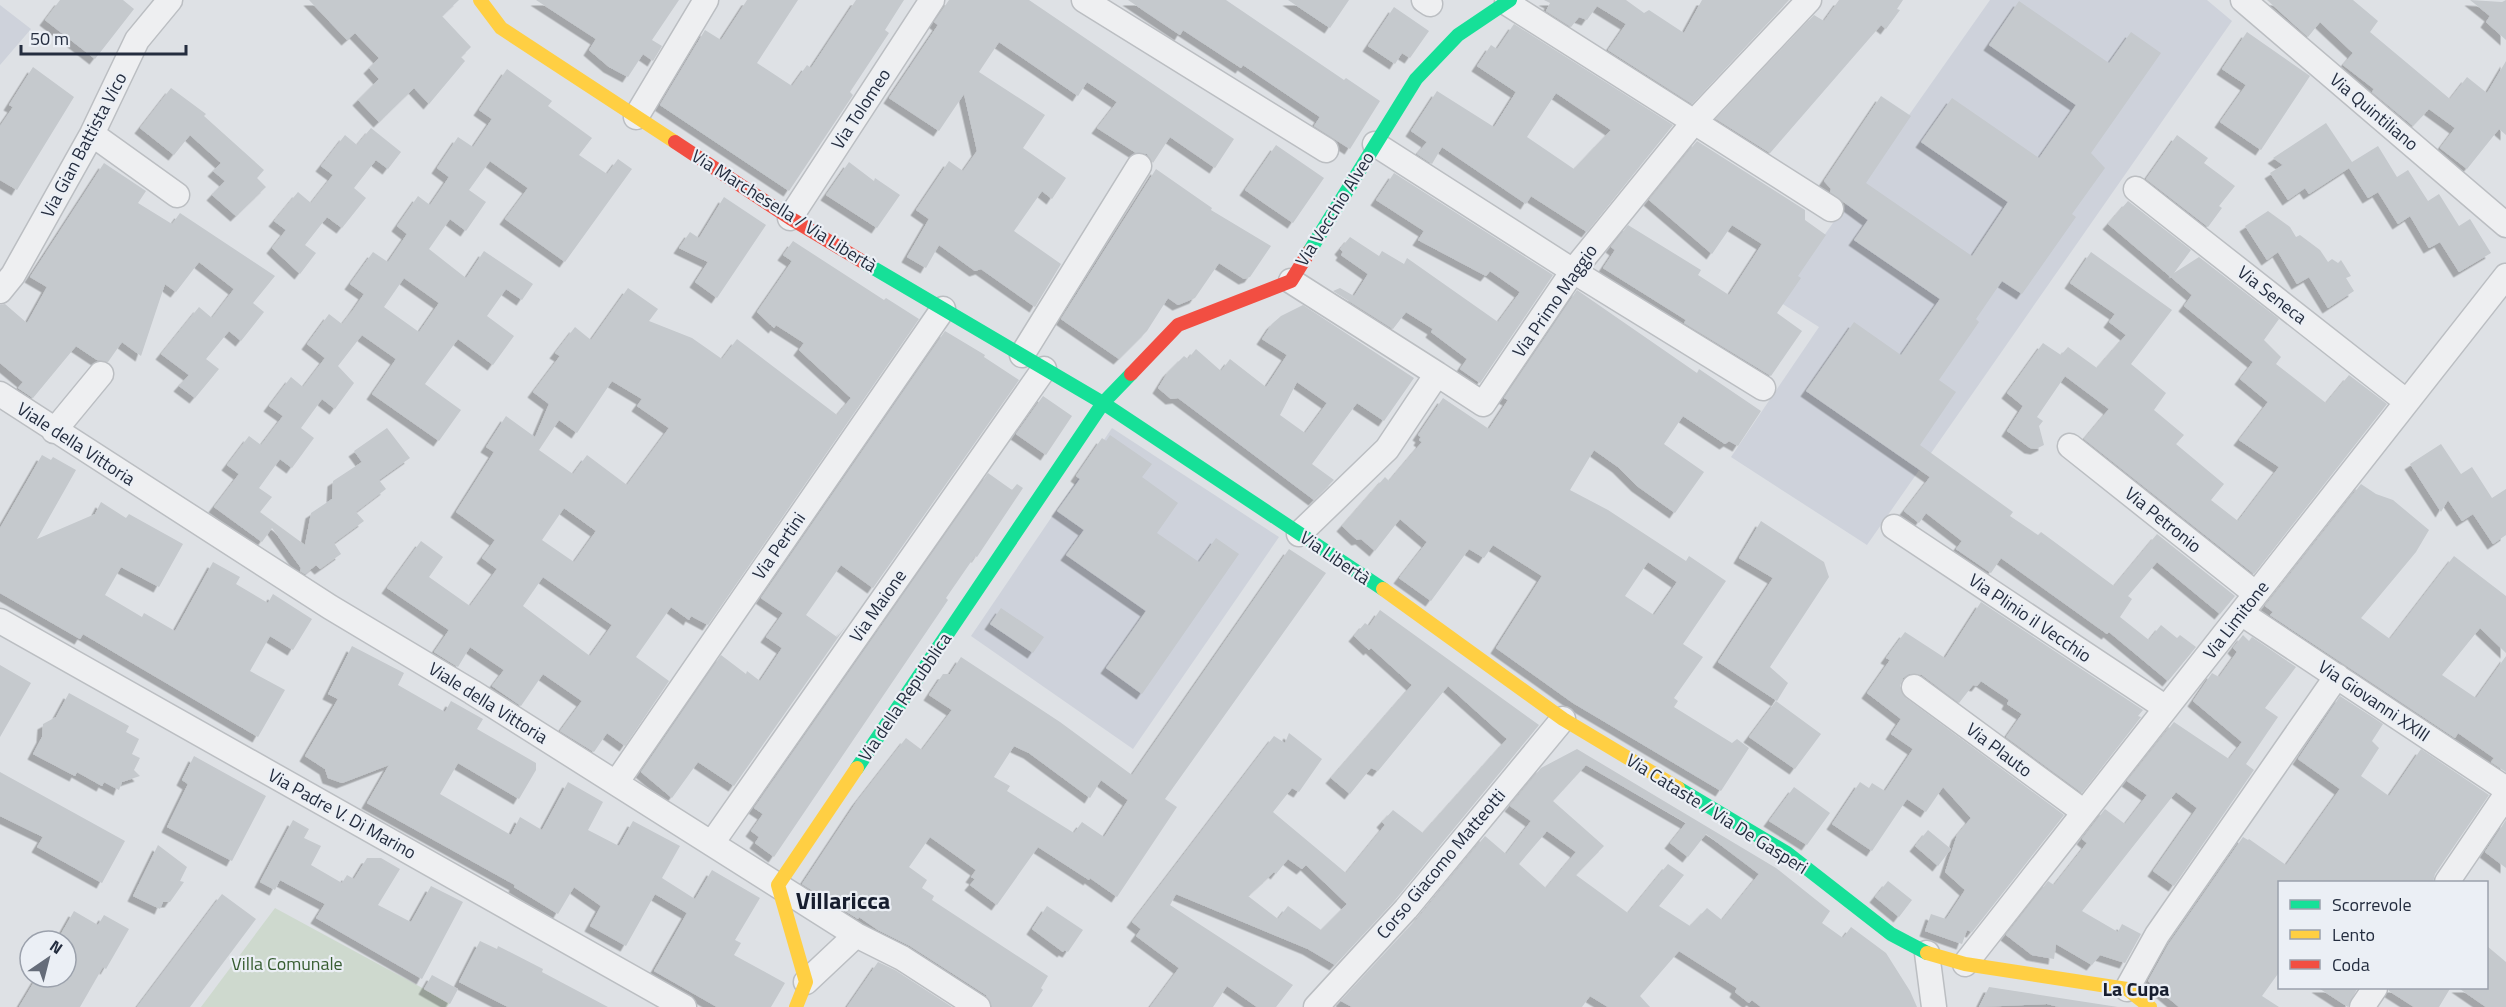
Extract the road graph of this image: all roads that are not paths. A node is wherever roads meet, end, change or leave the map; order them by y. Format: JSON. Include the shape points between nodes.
{"nodes":[{"id":1,"x":170,"y":0,"type":"edge"},
{"id":2,"x":480,"y":0,"type":"edge"},
{"id":3,"x":706,"y":0,"type":"edge"},
{"id":4,"x":932,"y":0,"type":"edge"},
{"id":5,"x":1084,"y":0,"type":"edge"},
{"id":6,"x":1808,"y":0,"type":"edge"},
{"id":7,"x":2242,"y":0,"type":"edge"},
{"id":8,"x":1509,"y":1,"type":"edge"},
{"id":9,"x":636,"y":117,"type":"junction"},
{"id":10,"x":1694,"y":122,"type":"junction"},
{"id":11,"x":92,"y":134,"type":"junction"},
{"id":12,"x":1375,"y":144,"type":"junction"},
{"id":13,"x":1326,"y":150,"type":"dead end"},
{"id":14,"x":1139,"y":166,"type":"dead end"},
{"id":15,"x":2136,"y":189,"type":"dead end"},
{"id":16,"x":177,"y":195,"type":"dead end"},
{"id":17,"x":1831,"y":209,"type":"dead end"},
{"id":18,"x":790,"y":218,"type":"junction"},
{"id":19,"x":2506,"y":225,"type":"edge"},
{"id":20,"x":1573,"y":271,"type":"junction"},
{"id":21,"x":2506,"y":276,"type":"edge"},
{"id":22,"x":1291,"y":281,"type":"junction"},
{"id":23,"x":0,"y":291,"type":"edge"},
{"id":24,"x":943,"y":309,"type":"junction"},
{"id":25,"x":1022,"y":355,"type":"junction"},
{"id":26,"x":1044,"y":369,"type":"junction"},
{"id":27,"x":101,"y":374,"type":"dead end"},
{"id":28,"x":1437,"y":374,"type":"junction"},
{"id":29,"x":1762,"y":387,"type":"dead end"},
{"id":30,"x":0,"y":394,"type":"edge"},
{"id":31,"x":2407,"y":402,"type":"junction"},
{"id":32,"x":1103,"y":403,"type":"junction"},
{"id":33,"x":54,"y":431,"type":"junction"},
{"id":34,"x":2070,"y":447,"type":"dead end"},
{"id":35,"x":1894,"y":527,"type":"dead end"},
{"id":36,"x":1299,"y":534,"type":"junction"},
{"id":37,"x":2249,"y":603,"type":"junction"},
{"id":38,"x":0,"y":621,"type":"edge"},
{"id":39,"x":2337,"y":676,"type":"junction"},
{"id":40,"x":1914,"y":687,"type":"dead end"},
{"id":41,"x":2166,"y":708,"type":"junction"},
{"id":42,"x":1563,"y":719,"type":"junction"},
{"id":43,"x":616,"y":783,"type":"junction"},
{"id":44,"x":2506,"y":789,"type":"edge"},
{"id":45,"x":2506,"y":795,"type":"edge"},
{"id":46,"x":2084,"y":813,"type":"junction"},
{"id":47,"x":712,"y":843,"type":"junction"},
{"id":48,"x":2447,"y":881,"type":"edge"},
{"id":49,"x":778,"y":885,"type":"junction"},
{"id":50,"x":856,"y":935,"type":"junction"},
{"id":51,"x":1928,"y":953,"type":"junction"},
{"id":52,"x":1965,"y":964,"type":"junction"},
{"id":53,"x":2127,"y":989,"type":"junction"},
{"id":54,"x":2374,"y":989,"type":"edge"},
{"id":55,"x":801,"y":999,"type":"edge"},
{"id":56,"x":1326,"y":1004,"type":"edge"},
{"id":57,"x":684,"y":1007,"type":"edge"},
{"id":58,"x":978,"y":1007,"type":"edge"},
{"id":59,"x":1934,"y":1007,"type":"edge"},
{"id":60,"x":2150,"y":1007,"type":"edge"},
{"id":61,"x":2362,"y":1007,"type":"edge"}],
"edges":[{"from":1,"to":11,"type":"street","name":"Via Gian Battista Vico","via":[[137,40]]},
{"from":2,"to":9,"type":"street","name":"Via Marchesella / Via Libertà","via":[[501,28]]},
{"from":3,"to":9,"type":"street"},
{"from":4,"to":18,"type":"street","name":"Via Tolomeo"},
{"from":5,"to":13,"type":"street"},
{"from":6,"to":10,"type":"street","name":"Via Primo Maggio"},
{"from":7,"to":19,"type":"street","name":"Via Quintiliano"},
{"from":8,"to":10,"type":"street"},
{"from":8,"to":12,"type":"street","name":"Via Vecchio Alveo","via":[[1458,35],[1416,79]]},
{"from":9,"to":18,"type":"street","name":"Via Marchesella / Via Libertà"},
{"from":10,"to":17,"type":"street"},
{"from":10,"to":20,"type":"street","name":"Via Primo Maggio"},
{"from":11,"to":16,"type":"street"},
{"from":11,"to":23,"type":"street","name":"Via Gian Battista Vico","via":[[13,275]]},
{"from":12,"to":20,"type":"street"},
{"from":12,"to":22,"type":"street","name":"Via Vecchio Alveo"},
{"from":14,"to":25,"type":"street"},
{"from":15,"to":31,"type":"street","name":"Via Seneca"},
{"from":18,"to":24,"type":"street","name":"Via Marchesella / Via Libertà"},
{"from":20,"to":28,"type":"street","name":"Via Primo Maggio","via":[[1483,404]]},
{"from":20,"to":29,"type":"street"},
{"from":21,"to":31,"type":"street","name":"Via Limitone"},
{"from":22,"to":28,"type":"street"},
{"from":22,"to":32,"type":"street","name":"Via Vecchio Alveo","via":[[1178,326]]},
{"from":24,"to":25,"type":"street","name":"Via Marchesella / Via Libertà"},
{"from":24,"to":43,"type":"street","name":"Via Pertini"},
{"from":25,"to":26,"type":"street","name":"Via Marchesella / Via Libertà"},
{"from":26,"to":32,"type":"street","name":"Via Marchesella / Via Libertà"},
{"from":26,"to":47,"type":"street","name":"Via Maione"},
{"from":27,"to":33,"type":"street"},
{"from":28,"to":36,"type":"street","via":[[1387,449]]},
{"from":30,"to":33,"type":"street","name":"Viale della Vittoria"},
{"from":31,"to":37,"type":"street","name":"Via Limitone"},
{"from":32,"to":36,"type":"street","name":"Via Libertà"},
{"from":32,"to":49,"type":"street","name":"Via della Repubblica"},
{"from":33,"to":43,"type":"street","name":"Viale della Vittoria"},
{"from":34,"to":37,"type":"street","name":"Via Petronio"},
{"from":35,"to":41,"type":"street","name":"Via Plinio il Vecchio"},
{"from":36,"to":42,"type":"street","name":"Via Libertà"},
{"from":37,"to":39,"type":"street","name":"Via Giovanni XXIII"},
{"from":37,"to":41,"type":"street","name":"Via Limitone"},
{"from":38,"to":57,"type":"street","name":"Via Padre V. Di Marino"},
{"from":39,"to":44,"type":"street","name":"Via Giovanni XXIII"},
{"from":39,"to":53,"type":"street","via":[[2157,935]]},
{"from":40,"to":46,"type":"street","name":"Via Plauto"},
{"from":41,"to":46,"type":"street","name":"Via Limitone"},
{"from":42,"to":51,"type":"street","name":"Via Cataste / Via De Gasperi","via":[[1787,853],[1891,934]]},
{"from":42,"to":56,"type":"street","name":"Corso Giacomo Matteotti"},
{"from":43,"to":47,"type":"street","name":"Viale della Vittoria"},
{"from":45,"to":48,"type":"street"},
{"from":46,"to":52,"type":"street","name":"Via Limitone"},
{"from":47,"to":49,"type":"street","name":"Viale della Vittoria"},
{"from":49,"to":50,"type":"street","name":"Viale della Vittoria"},
{"from":49,"to":55,"type":"street"},
{"from":50,"to":55,"type":"street"},
{"from":50,"to":58,"type":"street","name":"Viale della Vittoria","via":[[902,958]]},
{"from":51,"to":52,"type":"street","name":"Via Cataste / Via De Gasperi"},
{"from":51,"to":59,"type":"street"},
{"from":52,"to":53,"type":"street","name":"Via Cataste / Via De Gasperi"},
{"from":53,"to":60,"type":"street"},
{"from":54,"to":61,"type":"street"}]}
